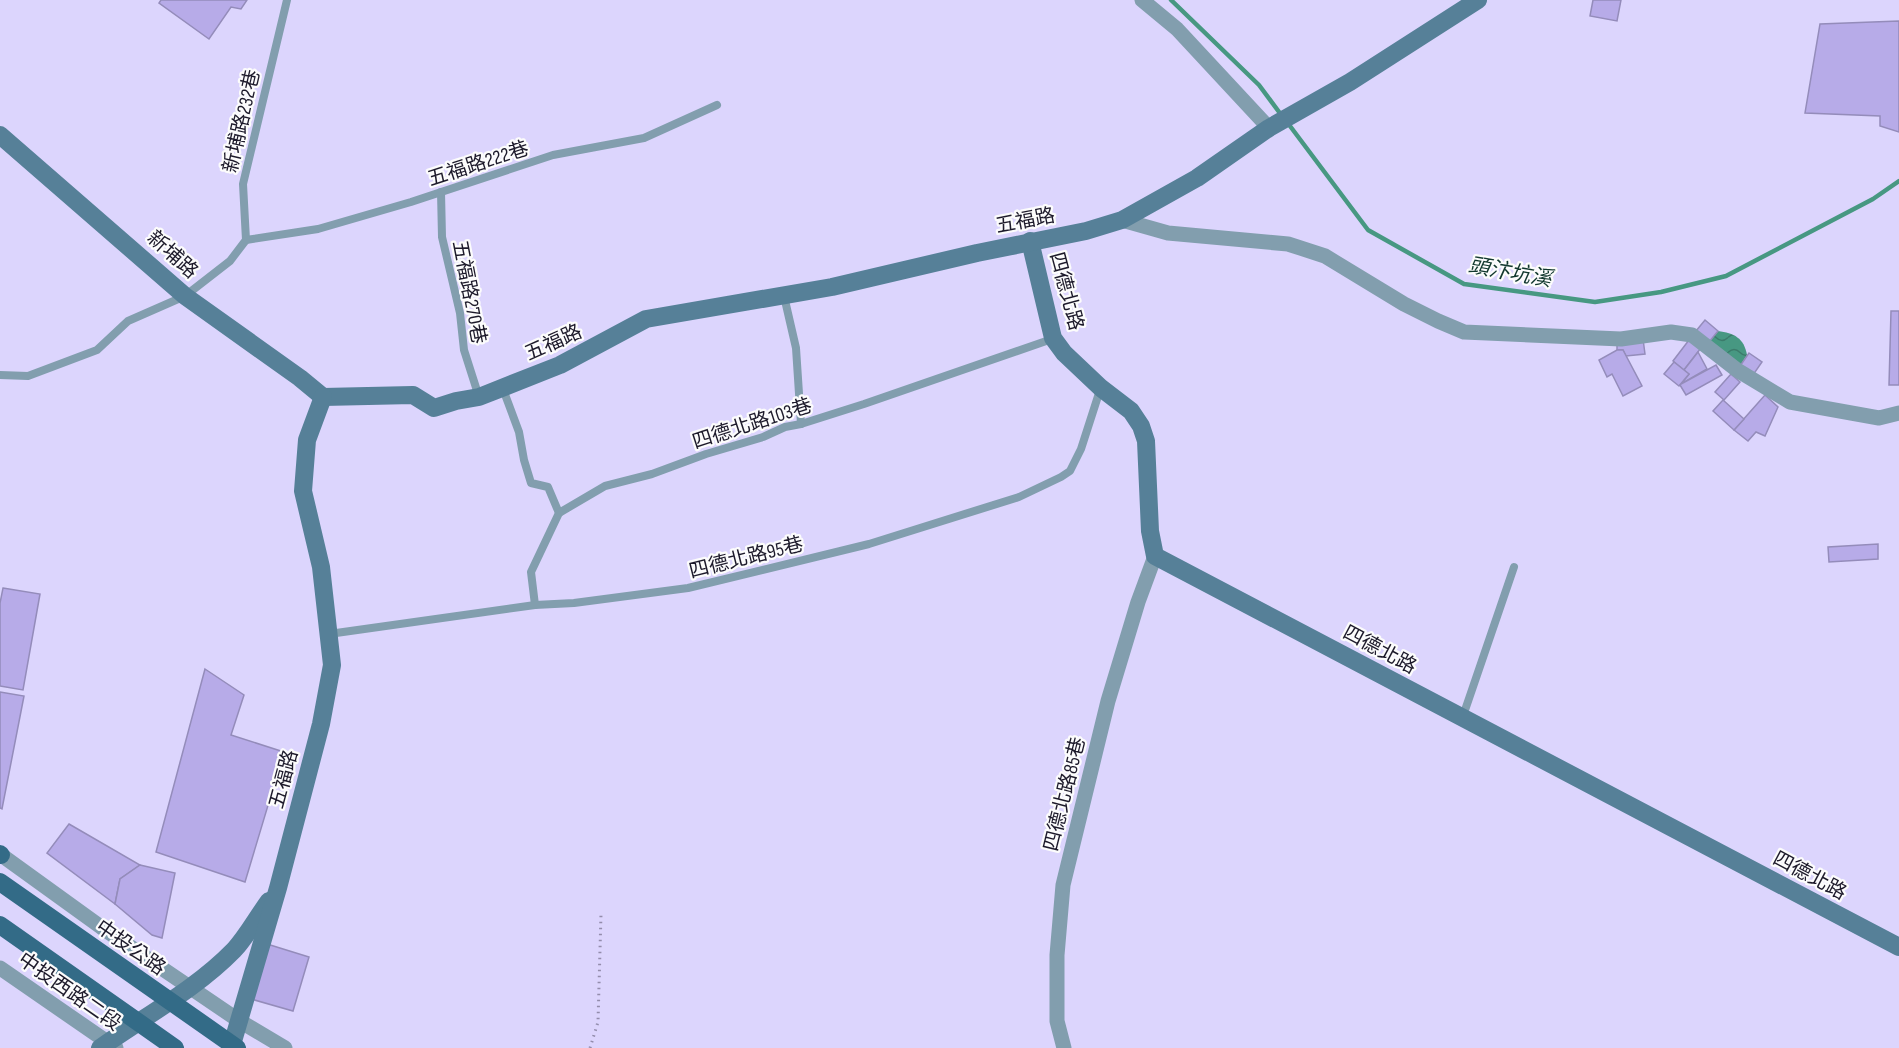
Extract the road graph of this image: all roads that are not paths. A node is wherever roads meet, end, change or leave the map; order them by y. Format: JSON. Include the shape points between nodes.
{"nodes":[{"id":1,"x":287,"y":0,"type":"edge"},
{"id":2,"x":1142,"y":0,"type":"edge"},
{"id":3,"x":1478,"y":0,"type":"edge"},
{"id":4,"x":717,"y":105,"type":"dead end"},
{"id":5,"x":1269,"y":128,"type":"junction"},
{"id":6,"x":0,"y":135,"type":"edge"},
{"id":7,"x":441,"y":192,"type":"junction"},
{"id":8,"x":1122,"y":220,"type":"junction"},
{"id":9,"x":246,"y":240,"type":"junction"},
{"id":10,"x":1030,"y":241,"type":"junction"},
{"id":11,"x":185,"y":296,"type":"junction"},
{"id":12,"x":784,"y":296,"type":"junction"},
{"id":13,"x":1053,"y":338,"type":"junction"},
{"id":14,"x":0,"y":375,"type":"edge"},
{"id":15,"x":502,"y":388,"type":"junction"},
{"id":16,"x":1101,"y":388,"type":"junction"},
{"id":17,"x":323,"y":397,"type":"junction"},
{"id":18,"x":479,"y":397,"type":"junction"},
{"id":19,"x":1899,"y":413,"type":"edge"},
{"id":20,"x":801,"y":424,"type":"junction"},
{"id":21,"x":559,"y":513,"type":"junction"},
{"id":22,"x":1155,"y":556,"type":"junction"},
{"id":23,"x":1514,"y":567,"type":"dead end"},
{"id":24,"x":535,"y":606,"type":"junction"},
{"id":25,"x":328,"y":634,"type":"junction"},
{"id":26,"x":1462,"y":718,"type":"junction"},
{"id":27,"x":0,"y":854,"type":"edge"},
{"id":28,"x":0,"y":882,"type":"edge"},
{"id":29,"x":278,"y":888,"type":"junction"},
{"id":30,"x":0,"y":925,"type":"edge"},
{"id":31,"x":1899,"y":947,"type":"edge"},
{"id":32,"x":0,"y":968,"type":"edge"},
{"id":33,"x":190,"y":988,"type":"junction"},
{"id":34,"x":238,"y":1020,"type":"junction"},
{"id":35,"x":108,"y":1046,"type":"edge"},
{"id":36,"x":176,"y":1048,"type":"edge"},
{"id":37,"x":231,"y":1048,"type":"edge"},
{"id":38,"x":237,"y":1048,"type":"edge"},
{"id":39,"x":285,"y":1048,"type":"edge"},
{"id":40,"x":1064,"y":1048,"type":"edge"}],
"edges":[{"from":1,"to":9,"type":"lane","name":"新埔路232巷","via":[[243,184]]},
{"from":2,"to":5,"type":"street","via":[[1177,29]]},
{"from":3,"to":5,"type":"street","name":"五福路","via":[[1350,82]]},
{"from":4,"to":7,"type":"lane","name":"五福路222巷","via":[[644,138],[553,155]]},
{"from":5,"to":8,"type":"street","name":"五福路","via":[[1197,178]]},
{"from":6,"to":11,"type":"street","name":"新埔路"},
{"from":7,"to":9,"type":"lane","name":"五福路222巷","via":[[318,229]]},
{"from":7,"to":18,"type":"lane","name":"五福路270巷","via":[[442,237],[460,313],[464,350]]},
{"from":8,"to":10,"type":"street","name":"五福路"},
{"from":8,"to":19,"type":"street","via":[[1168,233],[1288,244],[1325,256],[1404,304],[1464,332],[1621,339],[1671,332],[1692,335],[1737,370],[1790,402],[1879,418]]},
{"from":9,"to":11,"type":"lane","via":[[230,261]]},
{"from":10,"to":12,"type":"street","name":"五福路"},
{"from":10,"to":13,"type":"street","name":"四德北路"},
{"from":11,"to":14,"type":"lane","via":[[128,321],[97,350],[28,376]]},
{"from":11,"to":17,"type":"street","name":"新埔路"},
{"from":12,"to":15,"type":"street","name":"五福路","via":[[646,319],[561,365]]},
{"from":12,"to":20,"type":"lane","via":[[796,348]]},
{"from":13,"to":16,"type":"street","name":"四德北路"},
{"from":13,"to":20,"type":"lane","name":"四德北路103巷"},
{"from":15,"to":18,"type":"street","name":"五福路"},
{"from":15,"to":21,"type":"lane","via":[[519,432],[531,483],[548,487]]},
{"from":16,"to":22,"type":"street","name":"四德北路","via":[[1131,411],[1146,441],[1150,531]]},
{"from":16,"to":24,"type":"lane","name":"四德北路95巷","via":[[1070,471],[1019,497],[869,544],[688,588]]},
{"from":17,"to":18,"type":"street","name":"五福路","via":[[413,395],[434,408]]},
{"from":17,"to":25,"type":"street","name":"五福路","via":[[307,440],[303,491],[321,567]]},
{"from":20,"to":21,"type":"lane","name":"四德北路103巷","via":[[605,486]]},
{"from":21,"to":24,"type":"lane","via":[[531,572]]},
{"from":22,"to":26,"type":"street","name":"四德北路"},
{"from":22,"to":40,"type":"street","name":"四德北路85巷","via":[[1108,701],[1063,885],[1056,1021]]},
{"from":23,"to":26,"type":"lane"},
{"from":24,"to":25,"type":"lane","name":"四德北路95巷"},
{"from":25,"to":29,"type":"street","name":"五福路","via":[[332,665],[321,724]]},
{"from":26,"to":31,"type":"street","name":"四德北路"},
{"from":27,"to":33,"type":"street"},
{"from":28,"to":38,"type":"main road","name":"中投公路","bridge":true},
{"from":29,"to":33,"type":"street","name":"五福路","via":[[235,949]]},
{"from":29,"to":34,"type":"street","name":"五福路"},
{"from":30,"to":36,"type":"main road","bridge":true},
{"from":32,"to":35,"type":"street","name":"中投西路二段"},
{"from":33,"to":34,"type":"street"},
{"from":33,"to":35,"type":"street","name":"五福路"},
{"from":34,"to":37,"type":"street","name":"五福路"},
{"from":34,"to":39,"type":"street"}]}
